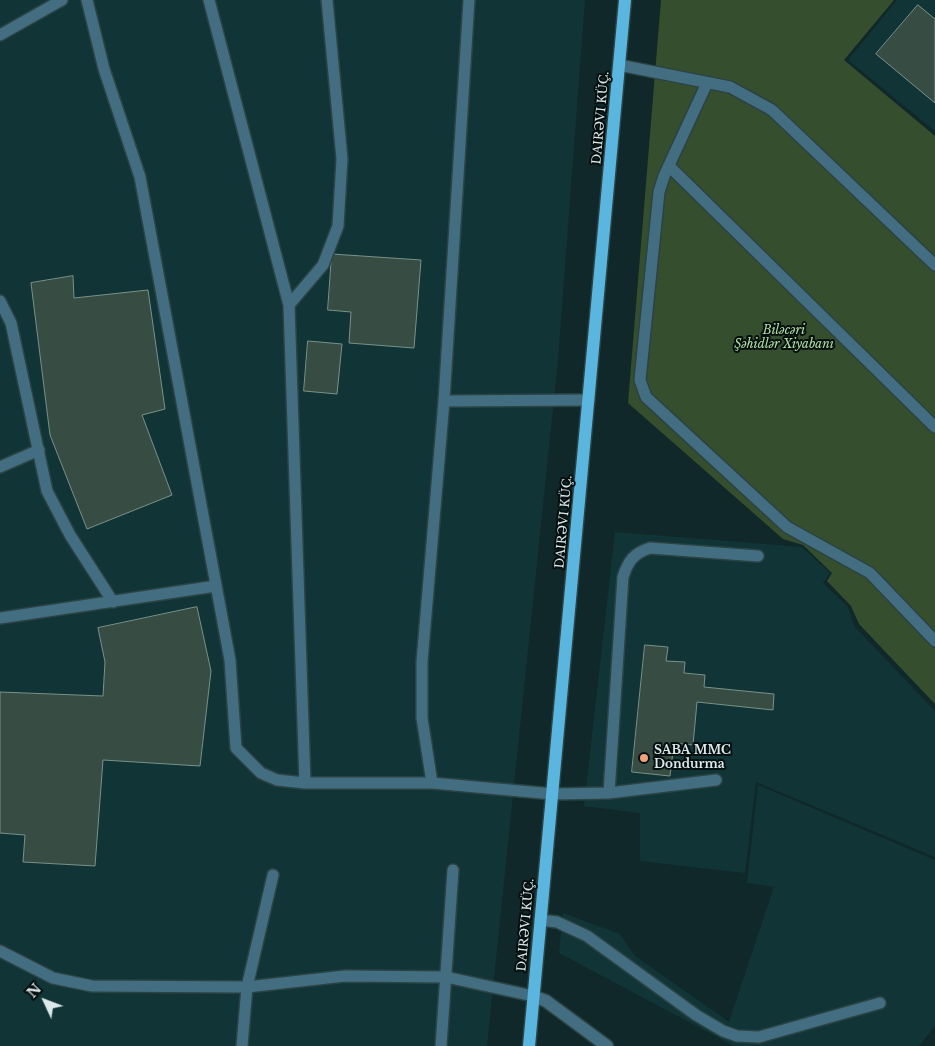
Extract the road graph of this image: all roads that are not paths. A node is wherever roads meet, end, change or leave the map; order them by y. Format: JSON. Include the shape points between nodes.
{"nodes":[{"id":1,"x":62,"y":0,"type":"edge"},
{"id":2,"x":87,"y":0,"type":"edge"},
{"id":3,"x":209,"y":0,"type":"edge"},
{"id":4,"x":327,"y":0,"type":"edge"},
{"id":5,"x":469,"y":0,"type":"edge"},
{"id":6,"x":625,"y":0,"type":"edge"},
{"id":7,"x":0,"y":35,"type":"edge"},
{"id":8,"x":619,"y":64,"type":"junction"},
{"id":9,"x":707,"y":83,"type":"junction"},
{"id":10,"x":669,"y":166,"type":"junction"},
{"id":11,"x":935,"y":265,"type":"edge"},
{"id":12,"x":0,"y":301,"type":"edge"},
{"id":13,"x":289,"y":304,"type":"junction"},
{"id":14,"x":589,"y":400,"type":"junction"},
{"id":15,"x":444,"y":401,"type":"junction"},
{"id":16,"x":935,"y":427,"type":"edge"},
{"id":17,"x":38,"y":450,"type":"junction"},
{"id":18,"x":0,"y":467,"type":"edge"},
{"id":19,"x":758,"y":556,"type":"dead end"},
{"id":20,"x":216,"y":586,"type":"junction"},
{"id":21,"x":113,"y":602,"type":"junction"},
{"id":22,"x":0,"y":618,"type":"edge"},
{"id":23,"x":935,"y":641,"type":"edge"},
{"id":24,"x":716,"y":780,"type":"dead end"},
{"id":25,"x":432,"y":782,"type":"junction"},
{"id":26,"x":305,"y":784,"type":"junction"},
{"id":27,"x":609,"y":793,"type":"junction"},
{"id":28,"x":553,"y":794,"type":"junction"},
{"id":29,"x":453,"y":870,"type":"dead end"},
{"id":30,"x":273,"y":875,"type":"dead end"},
{"id":31,"x":540,"y":920,"type":"junction"},
{"id":32,"x":0,"y":951,"type":"edge"},
{"id":33,"x":446,"y":977,"type":"junction"},
{"id":34,"x":248,"y":987,"type":"junction"},
{"id":35,"x":533,"y":996,"type":"junction"},
{"id":36,"x":880,"y":1003,"type":"dead end"},
{"id":37,"x":242,"y":1046,"type":"edge"},
{"id":38,"x":441,"y":1046,"type":"edge"},
{"id":39,"x":529,"y":1046,"type":"edge"},
{"id":40,"x":607,"y":1046,"type":"edge"}],
"edges":[{"from":1,"to":7,"type":"lane"},
{"from":2,"to":20,"type":"lane","via":[[104,70],[140,177]]},
{"from":3,"to":13,"type":"lane"},
{"from":4,"to":13,"type":"lane","via":[[342,159],[338,226],[323,265]]},
{"from":5,"to":15,"type":"lane"},
{"from":6,"to":8,"type":"main road","name":"DAIRƏVI KÜÇ."},
{"from":8,"to":9,"type":"lane"},
{"from":8,"to":14,"type":"main road","name":"DAIRƏVI KÜÇ."},
{"from":9,"to":10,"type":"lane"},
{"from":9,"to":11,"type":"lane","via":[[730,87],[772,110]]},
{"from":10,"to":16,"type":"lane"},
{"from":10,"to":23,"type":"lane","via":[[659,192],[640,380],[646,397],[787,527],[870,573]]},
{"from":12,"to":17,"type":"lane","via":[[11,322]]},
{"from":13,"to":26,"type":"lane"},
{"from":14,"to":15,"type":"lane"},
{"from":14,"to":28,"type":"main road","name":"DAIRƏVI KÜÇ."},
{"from":15,"to":25,"type":"lane","via":[[422,662],[422,718]]},
{"from":17,"to":18,"type":"lane"},
{"from":17,"to":21,"type":"lane","via":[[47,490],[70,534]]},
{"from":19,"to":27,"type":"lane","via":[[650,548],[637,552],[628,563],[623,577]]},
{"from":20,"to":21,"type":"lane"},
{"from":20,"to":26,"type":"lane","via":[[230,660],[236,748],[261,772],[277,780]]},
{"from":21,"to":22,"type":"lane"},
{"from":24,"to":27,"type":"lane"},
{"from":25,"to":26,"type":"lane"},
{"from":25,"to":28,"type":"lane"},
{"from":27,"to":28,"type":"lane"},
{"from":28,"to":31,"type":"main road","name":"DAIRƏVI KÜÇ."},
{"from":29,"to":33,"type":"lane"},
{"from":30,"to":34,"type":"lane"},
{"from":31,"to":35,"type":"main road","name":"DAIRƏVI KÜÇ."},
{"from":31,"to":36,"type":"lane","via":[[557,922],[587,936],[696,1015],[737,1036],[760,1037]]},
{"from":32,"to":34,"type":"lane","via":[[53,978],[92,986]]},
{"from":33,"to":34,"type":"lane","via":[[345,976]]},
{"from":33,"to":35,"type":"lane"},
{"from":33,"to":38,"type":"lane"},
{"from":34,"to":37,"type":"lane"},
{"from":35,"to":39,"type":"main road","name":"DAIRƏVI KÜÇ."},
{"from":35,"to":40,"type":"street","via":[[546,1001]]}]}
